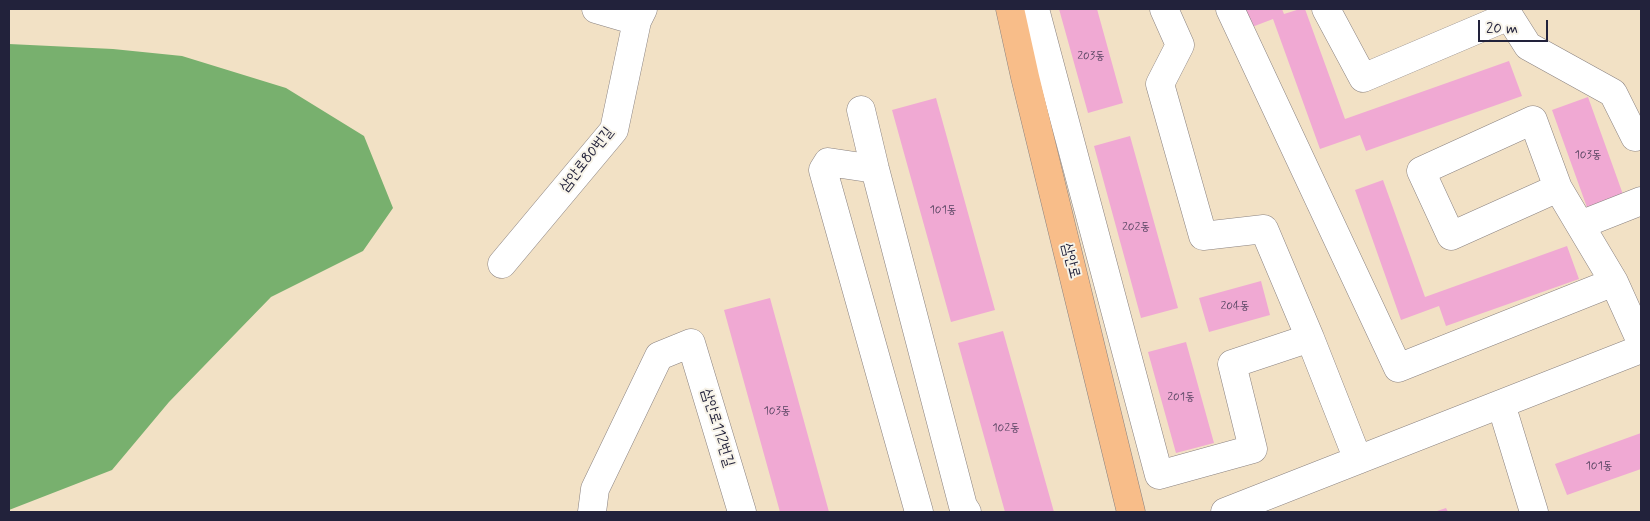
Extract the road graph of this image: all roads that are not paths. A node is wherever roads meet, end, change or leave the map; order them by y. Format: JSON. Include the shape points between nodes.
{"nodes":[{"id":1,"x":596,"y":9,"type":"edge"},
{"id":2,"x":1010,"y":9,"type":"edge"},
{"id":3,"x":1035,"y":9,"type":"edge"},
{"id":4,"x":1164,"y":9,"type":"edge"},
{"id":5,"x":1230,"y":9,"type":"edge"},
{"id":6,"x":1326,"y":9,"type":"edge"},
{"id":7,"x":640,"y":15,"type":"edge"},
{"id":8,"x":861,"y":110,"type":"dead end"},
{"id":9,"x":1639,"y":144,"type":"edge"},
{"id":10,"x":875,"y":170,"type":"junction"},
{"id":11,"x":1558,"y":188,"type":"junction"},
{"id":12,"x":1641,"y":200,"type":"edge"},
{"id":13,"x":1580,"y":224,"type":"junction"},
{"id":14,"x":502,"y":264,"type":"dead end"},
{"id":15,"x":1614,"y":282,"type":"junction"},
{"id":16,"x":1310,"y":338,"type":"junction"},
{"id":17,"x":1641,"y":342,"type":"edge"},
{"id":18,"x":1641,"y":349,"type":"edge"},
{"id":19,"x":1501,"y":404,"type":"junction"},
{"id":20,"x":1358,"y":460,"type":"junction"},
{"id":21,"x":957,"y":510,"type":"edge"},
{"id":22,"x":592,"y":512,"type":"edge"},
{"id":23,"x":742,"y":512,"type":"edge"},
{"id":24,"x":919,"y":512,"type":"edge"},
{"id":25,"x":1132,"y":512,"type":"edge"},
{"id":26,"x":1225,"y":512,"type":"edge"},
{"id":27,"x":1534,"y":512,"type":"edge"}],
"edges":[{"from":1,"to":7,"type":"street"},
{"from":2,"to":25,"type":"main road","name":"삼안로"},
{"from":3,"to":16,"type":"street","via":[[1159,475],[1253,449],[1232,364]]},
{"from":4,"to":16,"type":"street","via":[[1180,45],[1160,84],[1203,236],[1264,229]]},
{"from":5,"to":15,"type":"street","via":[[1398,368]]},
{"from":6,"to":9,"type":"street","via":[[1363,78],[1508,16],[1528,46],[1612,93]]},
{"from":7,"to":14,"type":"street","name":"삼안로80번길","via":[[614,130]]},
{"from":8,"to":10,"type":"street"},
{"from":10,"to":21,"type":"street"},
{"from":10,"to":24,"type":"street","via":[[828,162],[823,170]]},
{"from":11,"to":11,"type":"street","via":[[1533,120],[1421,171],[1451,236]]},
{"from":11,"to":13,"type":"street"},
{"from":12,"to":13,"type":"street"},
{"from":13,"to":15,"type":"street"},
{"from":15,"to":17,"type":"street"},
{"from":16,"to":20,"type":"street"},
{"from":18,"to":19,"type":"street"},
{"from":19,"to":20,"type":"street"},
{"from":19,"to":27,"type":"street"},
{"from":20,"to":26,"type":"street"},
{"from":22,"to":23,"type":"street","name":"삼안로112번길","via":[[595,489],[659,356],[691,343]]}]}
